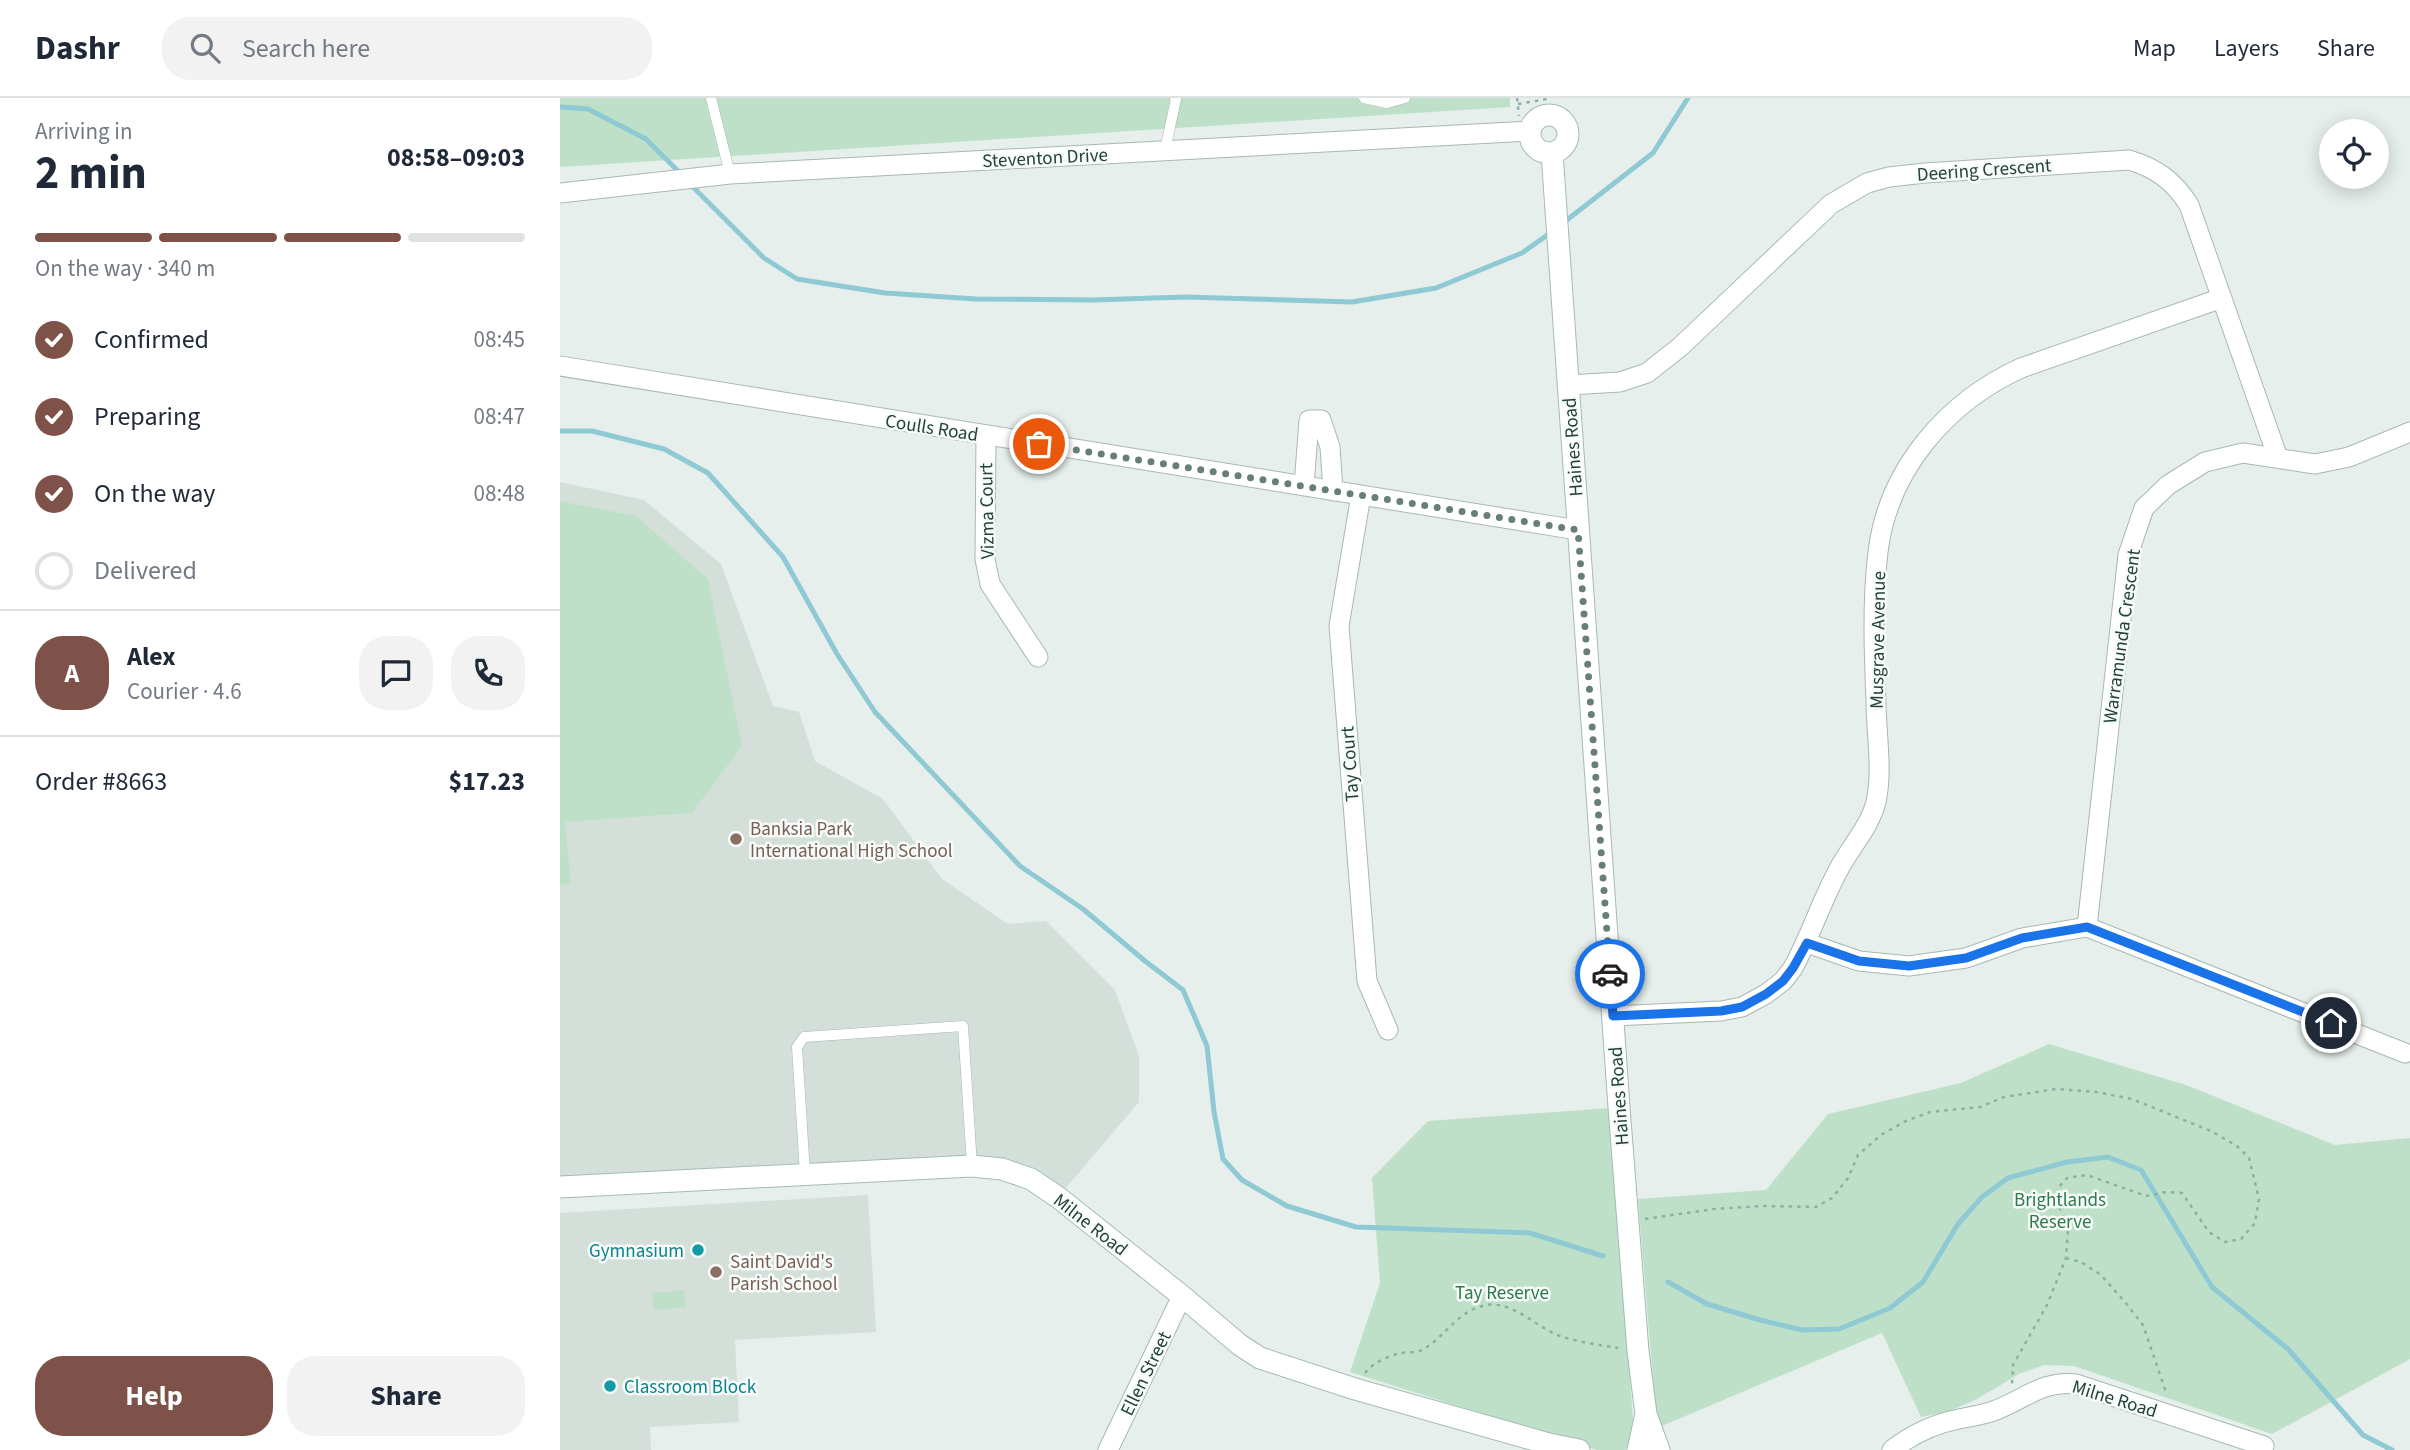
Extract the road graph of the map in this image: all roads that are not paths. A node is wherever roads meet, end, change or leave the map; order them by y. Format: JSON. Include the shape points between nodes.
{"nodes":[{"id":1,"x":711,"y":98,"type":"edge"},
{"id":2,"x":1176,"y":98,"type":"edge"},
{"id":3,"x":1364,"y":98,"type":"edge"},
{"id":4,"x":1405,"y":98,"type":"edge"},
{"id":5,"x":1548,"y":104,"type":"edge"},
{"id":6,"x":1531,"y":131,"type":"junction"},
{"id":7,"x":1166,"y":150,"type":"junction"},
{"id":8,"x":1552,"y":153,"type":"junction"},
{"id":9,"x":730,"y":174,"type":"junction"},
{"id":10,"x":560,"y":192,"type":"edge"},
{"id":11,"x":2222,"y":298,"type":"junction"},
{"id":12,"x":560,"y":366,"type":"edge"},
{"id":13,"x":1568,"y":385,"type":"junction"},
{"id":14,"x":2410,"y":432,"type":"edge"},
{"id":15,"x":986,"y":435,"type":"junction"},
{"id":16,"x":2278,"y":458,"type":"junction"},
{"id":17,"x":1304,"y":486,"type":"junction"},
{"id":18,"x":1333,"y":491,"type":"junction"},
{"id":19,"x":1361,"y":495,"type":"junction"},
{"id":20,"x":1578,"y":530,"type":"junction"},
{"id":21,"x":1038,"y":657,"type":"dead end"},
{"id":22,"x":2087,"y":927,"type":"junction"},
{"id":23,"x":1807,"y":943,"type":"junction"},
{"id":24,"x":1613,"y":1016,"type":"junction"},
{"id":25,"x":1388,"y":1030,"type":"dead end"},
{"id":26,"x":2405,"y":1053,"type":"dead end"},
{"id":27,"x":972,"y":1166,"type":"junction"},
{"id":28,"x":805,"y":1174,"type":"junction"},
{"id":29,"x":560,"y":1187,"type":"edge"},
{"id":30,"x":1182,"y":1296,"type":"junction"},
{"id":31,"x":1646,"y":1414,"type":"junction"},
{"id":32,"x":2264,"y":1446,"type":"dead end"},
{"id":33,"x":1556,"y":1447,"type":"edge"},
{"id":34,"x":1108,"y":1450,"type":"edge"},
{"id":35,"x":1578,"y":1450,"type":"edge"},
{"id":36,"x":1637,"y":1450,"type":"edge"},
{"id":37,"x":1659,"y":1450,"type":"edge"},
{"id":38,"x":1892,"y":1450,"type":"edge"}],
"edges":[{"from":1,"to":9,"type":"lane"},
{"from":2,"to":7,"type":"lane"},
{"from":3,"to":4,"type":"lane","via":[[1387,103]]},
{"from":5,"to":6,"type":"main road"},
{"from":5,"to":8,"type":"main road","via":[[1568,129],[1563,147]]},
{"from":6,"to":7,"type":"street","name":"Steventon Drive"},
{"from":6,"to":8,"type":"main road","via":[[1536,147]]},
{"from":7,"to":9,"type":"street","name":"Steventon Drive"},
{"from":8,"to":13,"type":"main road","name":"Haines Road"},
{"from":9,"to":10,"type":"street","name":"Steventon Drive"},
{"from":11,"to":13,"type":"street","name":"Deering Crescent","via":[[2189,205],[2180,190],[2150,166],[2106,160],[1889,177],[1867,183],[1831,204],[1647,373],[1619,382]]},
{"from":11,"to":16,"type":"street","name":"Deering Crescent"},
{"from":11,"to":23,"type":"street","name":"Musgrave Avenue","via":[[1996,379],[1951,413],[1899,481],[1878,552],[1874,643],[1877,800],[1840,867]]},
{"from":12,"to":15,"type":"street","name":"Coulls Road"},
{"from":13,"to":20,"type":"main road","name":"Haines Road"},
{"from":14,"to":16,"type":"street","name":"Warramunda Crescent","via":[[2349,457],[2315,464]]},
{"from":15,"to":17,"type":"street","name":"Coulls Road"},
{"from":15,"to":21,"type":"street","name":"Vizma Court","via":[[985,559],[990,584]]},
{"from":16,"to":22,"type":"street","name":"Warramunda Crescent","via":[[2243,453],[2205,462],[2168,485],[2144,508],[2128,555]]},
{"from":17,"to":18,"type":"street","name":"Coulls Road"},
{"from":17,"to":18,"type":"street","via":[[1309,420],[1321,420],[1331,447]]},
{"from":18,"to":19,"type":"street","name":"Coulls Road"},
{"from":19,"to":20,"type":"street","name":"Coulls Road"},
{"from":19,"to":25,"type":"street","name":"Tay Court","via":[[1339,626],[1367,981]]},
{"from":20,"to":24,"type":"main road","name":"Haines Road"},
{"from":22,"to":23,"type":"street","via":[[2022,938],[1966,958],[1909,966],[1859,961]]},
{"from":22,"to":26,"type":"street"},
{"from":23,"to":24,"type":"street","name":"Musgrave Avenue","via":[[1783,981],[1742,1007]]},
{"from":24,"to":31,"type":"main road","name":"Haines Road"},
{"from":27,"to":28,"type":"main road","name":"Milne Road"},
{"from":27,"to":28,"type":"lane","via":[[963,1026],[804,1037],[797,1047]]},
{"from":27,"to":30,"type":"main road","name":"Milne Road","via":[[1002,1169],[1031,1179]]},
{"from":28,"to":29,"type":"main road","name":"Milne Road"},
{"from":30,"to":33,"type":"main road","name":"Milne Road","via":[[1260,1358]]},
{"from":30,"to":34,"type":"street","name":"Ellen Street"},
{"from":31,"to":36,"type":"main road"},
{"from":31,"to":37,"type":"main road","name":"Haines Road"},
{"from":32,"to":38,"type":"street","name":"Milne Road","via":[[2061,1382],[1998,1410],[1928,1428]]},
{"from":33,"to":35,"type":"main road","name":"Milne Road"}]}
